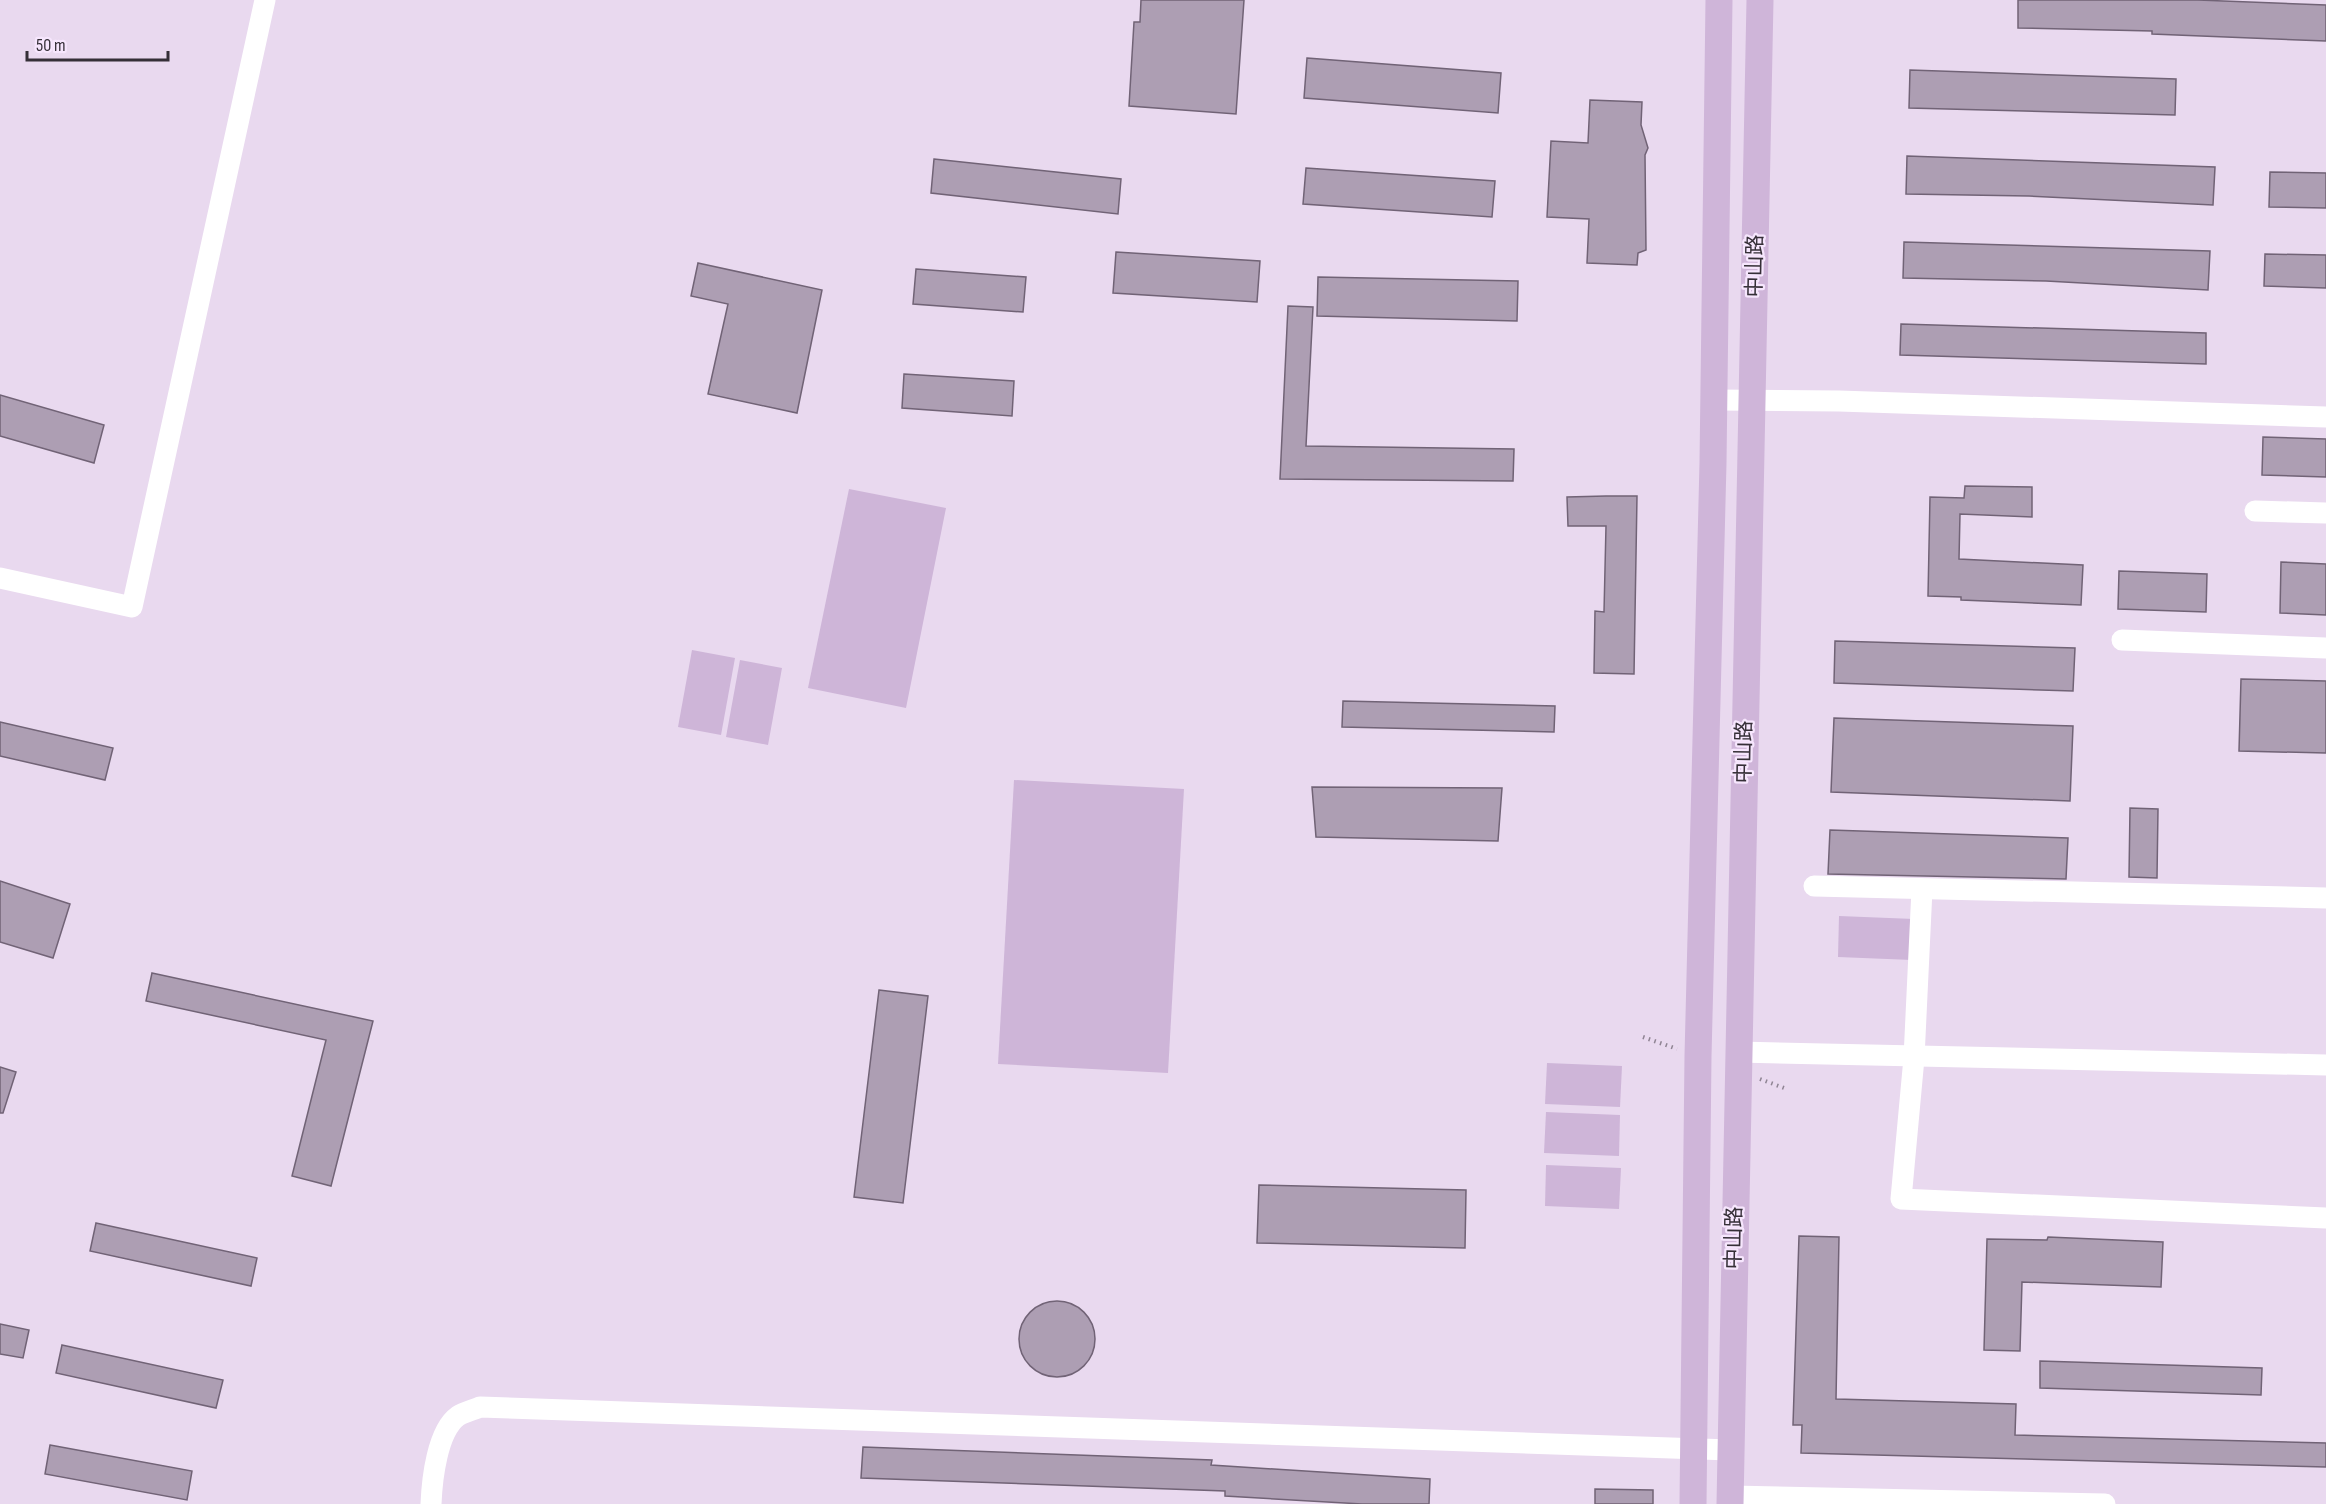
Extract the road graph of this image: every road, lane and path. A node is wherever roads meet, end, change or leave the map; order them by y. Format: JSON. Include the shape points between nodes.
{"nodes":[{"id":1,"x":266,"y":0,"type":"edge"},
{"id":2,"x":1719,"y":0,"type":"edge"},
{"id":3,"x":1760,"y":0,"type":"edge"},
{"id":4,"x":1714,"y":400,"type":"junction"},
{"id":5,"x":1751,"y":400,"type":"junction"},
{"id":6,"x":2326,"y":417,"type":"edge"},
{"id":7,"x":2255,"y":511,"type":"dead end"},
{"id":8,"x":2326,"y":513,"type":"edge"},
{"id":9,"x":0,"y":578,"type":"edge"},
{"id":10,"x":2122,"y":639,"type":"dead end"},
{"id":11,"x":2326,"y":648,"type":"edge"},
{"id":12,"x":1814,"y":886,"type":"dead end"},
{"id":13,"x":1922,"y":889,"type":"junction"},
{"id":14,"x":2326,"y":898,"type":"edge"},
{"id":15,"x":1738,"y":1052,"type":"junction"},
{"id":16,"x":1914,"y":1058,"type":"junction"},
{"id":17,"x":2326,"y":1065,"type":"edge"},
{"id":18,"x":2326,"y":1218,"type":"edge"},
{"id":19,"x":1694,"y":1449,"type":"junction"},
{"id":20,"x":1730,"y":1450,"type":"junction"},
{"id":21,"x":1730,"y":1500,"type":"edge"},
{"id":22,"x":431,"y":1504,"type":"edge"},
{"id":23,"x":1693,"y":1504,"type":"edge"},
{"id":24,"x":2105,"y":1504,"type":"edge"}],
"edges":[{"from":1,"to":9,"type":"street","via":[[132,607]]},
{"from":2,"to":4,"type":"main road","name":"中山路"},
{"from":3,"to":5,"type":"main road","name":"中山路"},
{"from":4,"to":5,"type":"street"},
{"from":4,"to":19,"type":"main road","name":"中山路","via":[[1698,1045]]},
{"from":5,"to":6,"type":"street"},
{"from":5,"to":15,"type":"main road","name":"中山路"},
{"from":7,"to":8,"type":"street"},
{"from":10,"to":11,"type":"street"},
{"from":12,"to":13,"type":"street"},
{"from":13,"to":14,"type":"street"},
{"from":13,"to":16,"type":"street"},
{"from":15,"to":16,"type":"street"},
{"from":15,"to":20,"type":"main road","name":"中山路"},
{"from":16,"to":17,"type":"street"},
{"from":16,"to":18,"type":"street","via":[[1901,1199]]},
{"from":19,"to":20,"type":"street"},
{"from":19,"to":22,"type":"street","via":[[480,1407],[457,1417],[441,1442],[432,1472]]},
{"from":19,"to":23,"type":"main road","name":"中山路"},
{"from":20,"to":21,"type":"main road","name":"中山路"},
{"from":21,"to":24,"type":"street"}]}
